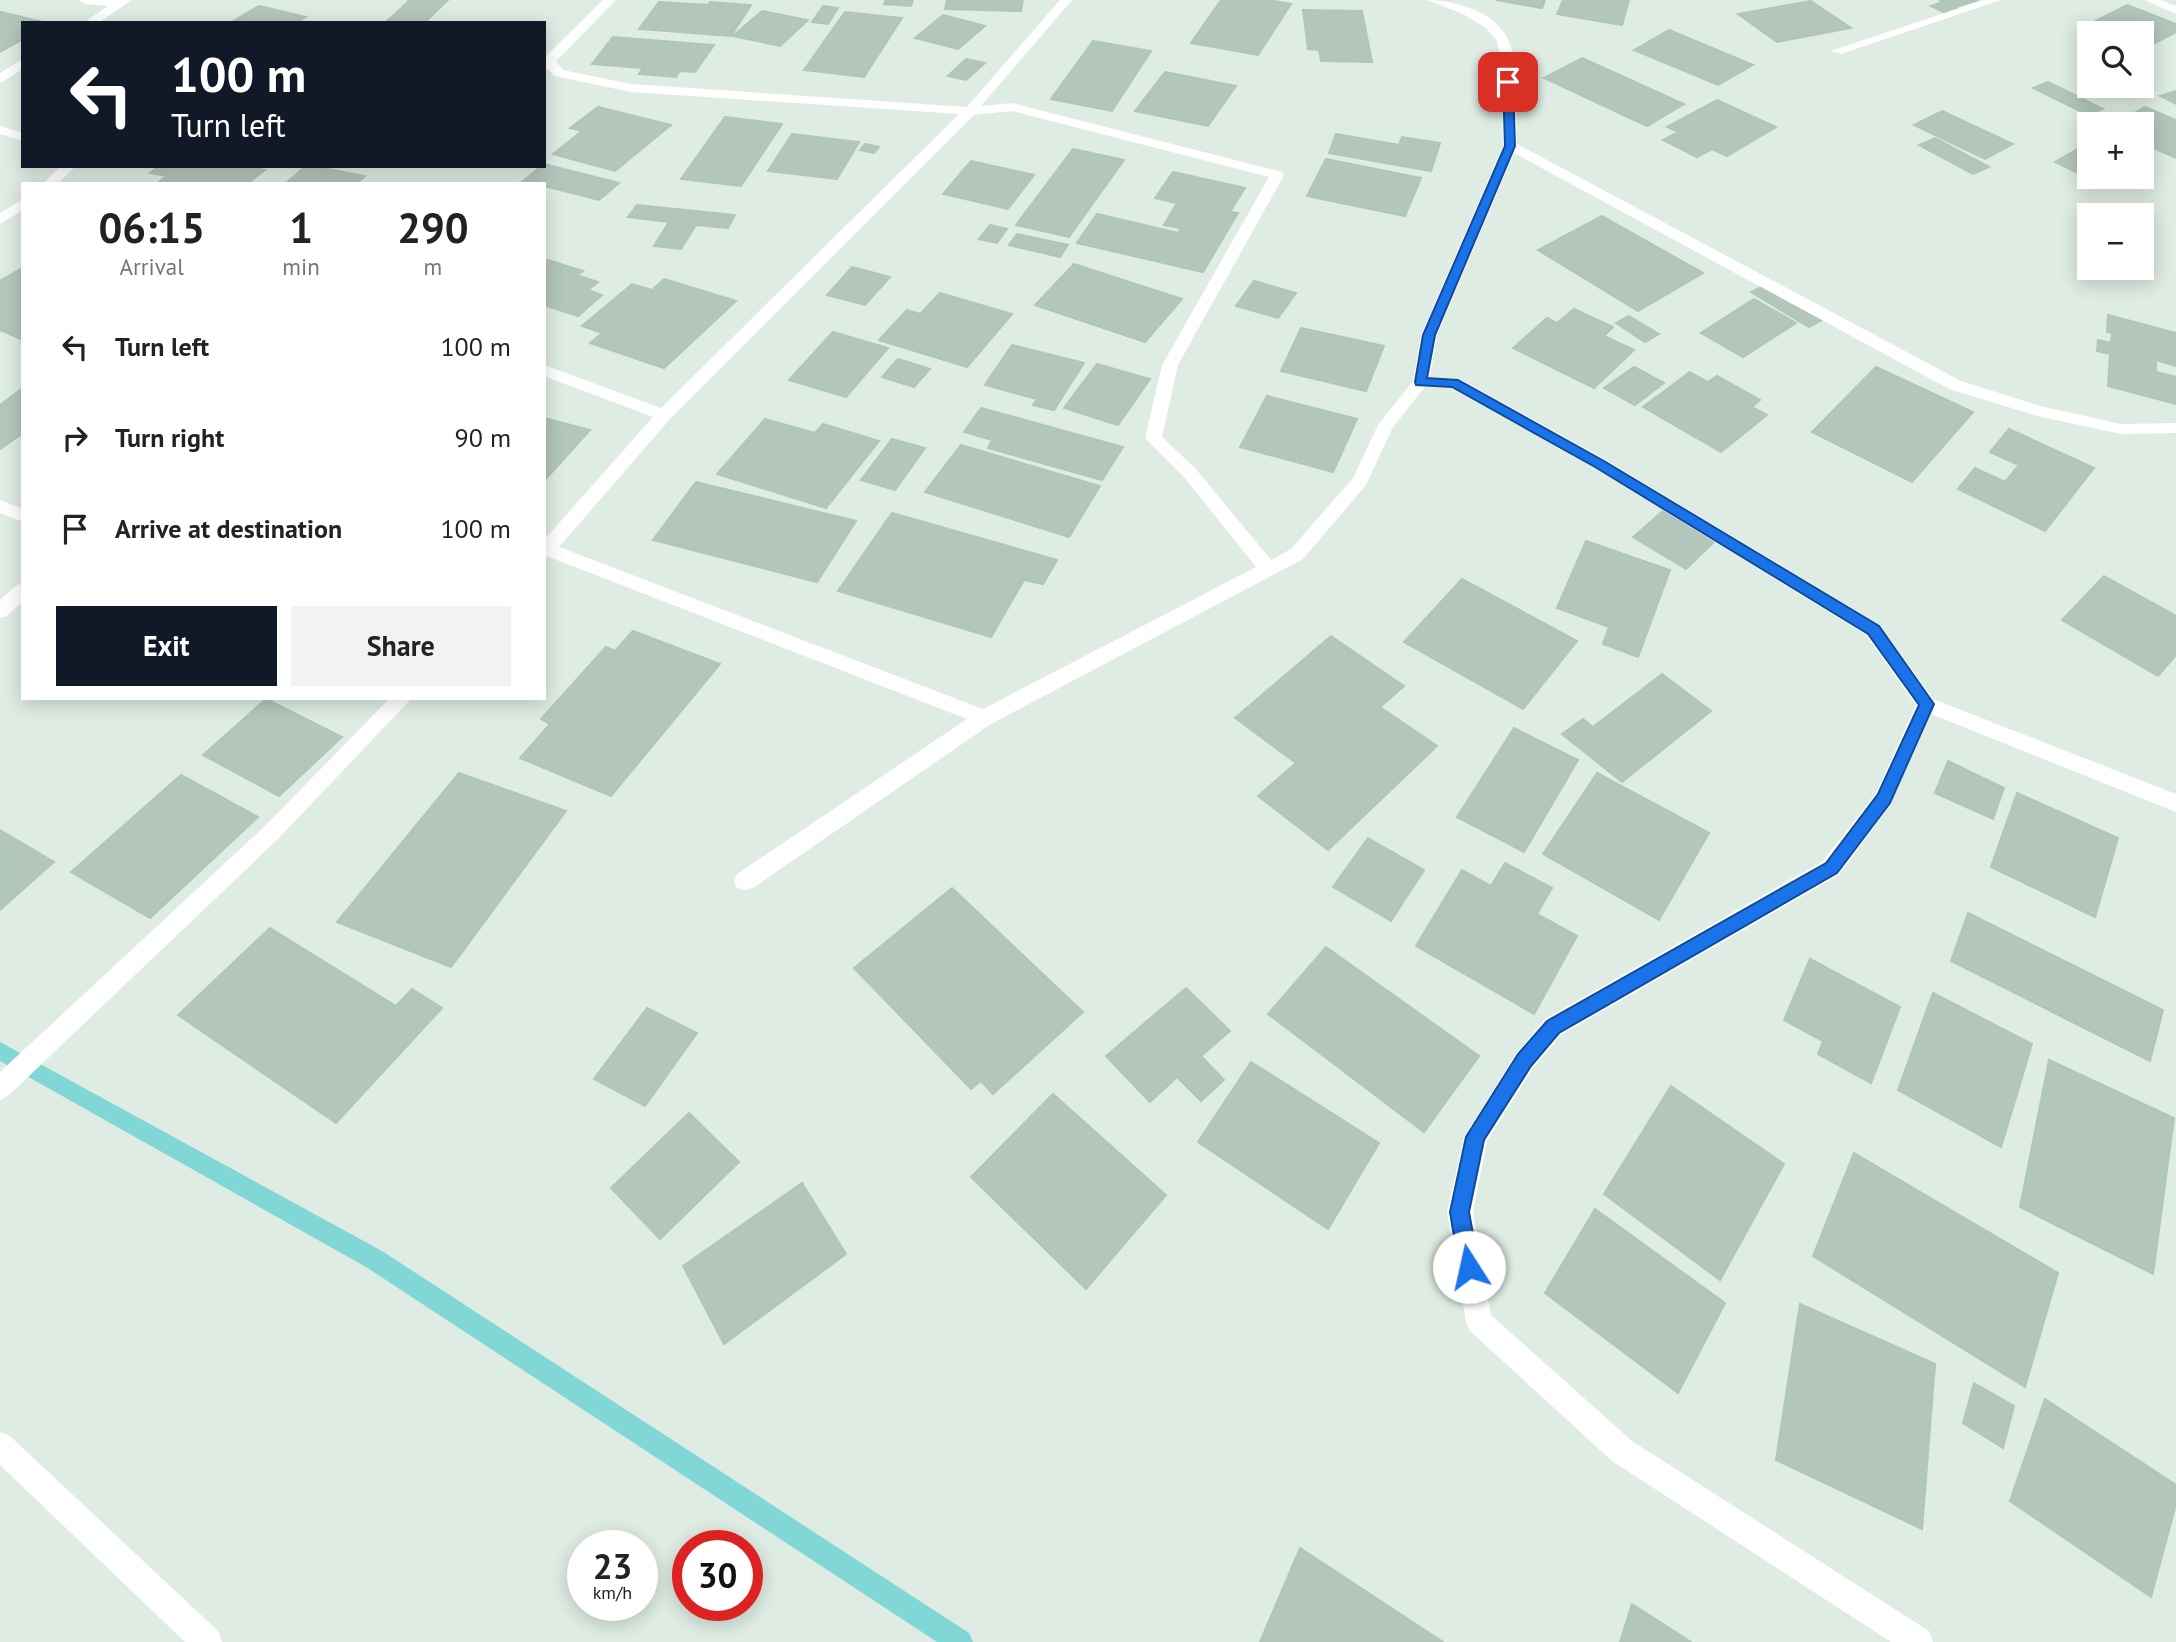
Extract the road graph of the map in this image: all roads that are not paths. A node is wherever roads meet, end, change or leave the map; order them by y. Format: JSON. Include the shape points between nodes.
{"nodes":[{"id":1,"x":85,"y":0,"type":"edge"},
{"id":2,"x":610,"y":0,"type":"edge"},
{"id":3,"x":1066,"y":0,"type":"edge"},
{"id":4,"x":1433,"y":0,"type":"edge"},
{"id":5,"x":1995,"y":0,"type":"edge"},
{"id":6,"x":2150,"y":0,"type":"edge"},
{"id":7,"x":123,"y":2,"type":"edge"},
{"id":8,"x":2176,"y":10,"type":"edge"},
{"id":9,"x":92,"y":21,"type":"edge"},
{"id":10,"x":1837,"y":51,"type":"dead end"},
{"id":11,"x":547,"y":62,"type":"edge"},
{"id":12,"x":21,"y":64,"type":"edge"},
{"id":13,"x":0,"y":79,"type":"edge"},
{"id":14,"x":970,"y":111,"type":"junction"},
{"id":15,"x":0,"y":130,"type":"edge"},
{"id":16,"x":21,"y":136,"type":"edge"},
{"id":17,"x":1510,"y":146,"type":"junction"},
{"id":18,"x":67,"y":168,"type":"edge"},
{"id":19,"x":51,"y":182,"type":"edge"},
{"id":20,"x":21,"y":204,"type":"edge"},
{"id":21,"x":0,"y":220,"type":"edge"},
{"id":22,"x":546,"y":371,"type":"edge"},
{"id":23,"x":1421,"y":382,"type":"junction"},
{"id":24,"x":664,"y":415,"type":"junction"},
{"id":25,"x":2176,"y":428,"type":"edge"},
{"id":26,"x":0,"y":506,"type":"edge"},
{"id":27,"x":21,"y":515,"type":"edge"},
{"id":28,"x":546,"y":551,"type":"edge"},
{"id":29,"x":1267,"y":568,"type":"junction"},
{"id":30,"x":21,"y":592,"type":"edge"},
{"id":31,"x":0,"y":611,"type":"edge"},
{"id":32,"x":400,"y":700,"type":"edge"},
{"id":33,"x":1926,"y":704,"type":"junction"},
{"id":34,"x":984,"y":718,"type":"junction"},
{"id":35,"x":2176,"y":803,"type":"edge"},
{"id":36,"x":745,"y":881,"type":"dead end"},
{"id":37,"x":0,"y":1088,"type":"edge"},
{"id":38,"x":0,"y":1446,"type":"edge"},
{"id":39,"x":206,"y":1642,"type":"edge"},
{"id":40,"x":1918,"y":1642,"type":"edge"}],
"edges":[{"from":1,"to":7,"type":"street"},
{"from":2,"to":11,"type":"street"},
{"from":3,"to":14,"type":"street"},
{"from":4,"to":17,"type":"street","via":[[1468,11],[1503,41]]},
{"from":5,"to":10,"type":"street"},
{"from":6,"to":8,"type":"street"},
{"from":7,"to":9,"type":"street"},
{"from":11,"to":14,"type":"street","via":[[559,73],[631,88]]},
{"from":12,"to":13,"type":"street"},
{"from":14,"to":24,"type":"street"},
{"from":14,"to":29,"type":"street","via":[[1012,107],[1277,175],[1170,365],[1153,438],[1190,473]]},
{"from":15,"to":16,"type":"street"},
{"from":17,"to":23,"type":"street","via":[[1429,335]]},
{"from":17,"to":25,"type":"street","via":[[1955,385],[2037,411],[2121,429]]},
{"from":18,"to":19,"type":"street"},
{"from":20,"to":21,"type":"street"},
{"from":22,"to":24,"type":"street"},
{"from":23,"to":29,"type":"street","via":[[1386,425],[1360,481],[1297,554]]},
{"from":23,"to":33,"type":"street","via":[[1454,383],[1600,464],[1874,630]]},
{"from":24,"to":28,"type":"street"},
{"from":26,"to":27,"type":"street"},
{"from":28,"to":34,"type":"street"},
{"from":29,"to":34,"type":"street"},
{"from":30,"to":31,"type":"street"},
{"from":32,"to":37,"type":"street","via":[[272,832]]},
{"from":33,"to":35,"type":"street"},
{"from":33,"to":40,"type":"street","via":[[1884,798],[1831,868],[1553,1027],[1525,1060],[1476,1137],[1460,1212],[1479,1321],[1622,1451]]},
{"from":34,"to":36,"type":"street"},
{"from":38,"to":39,"type":"street"}]}
